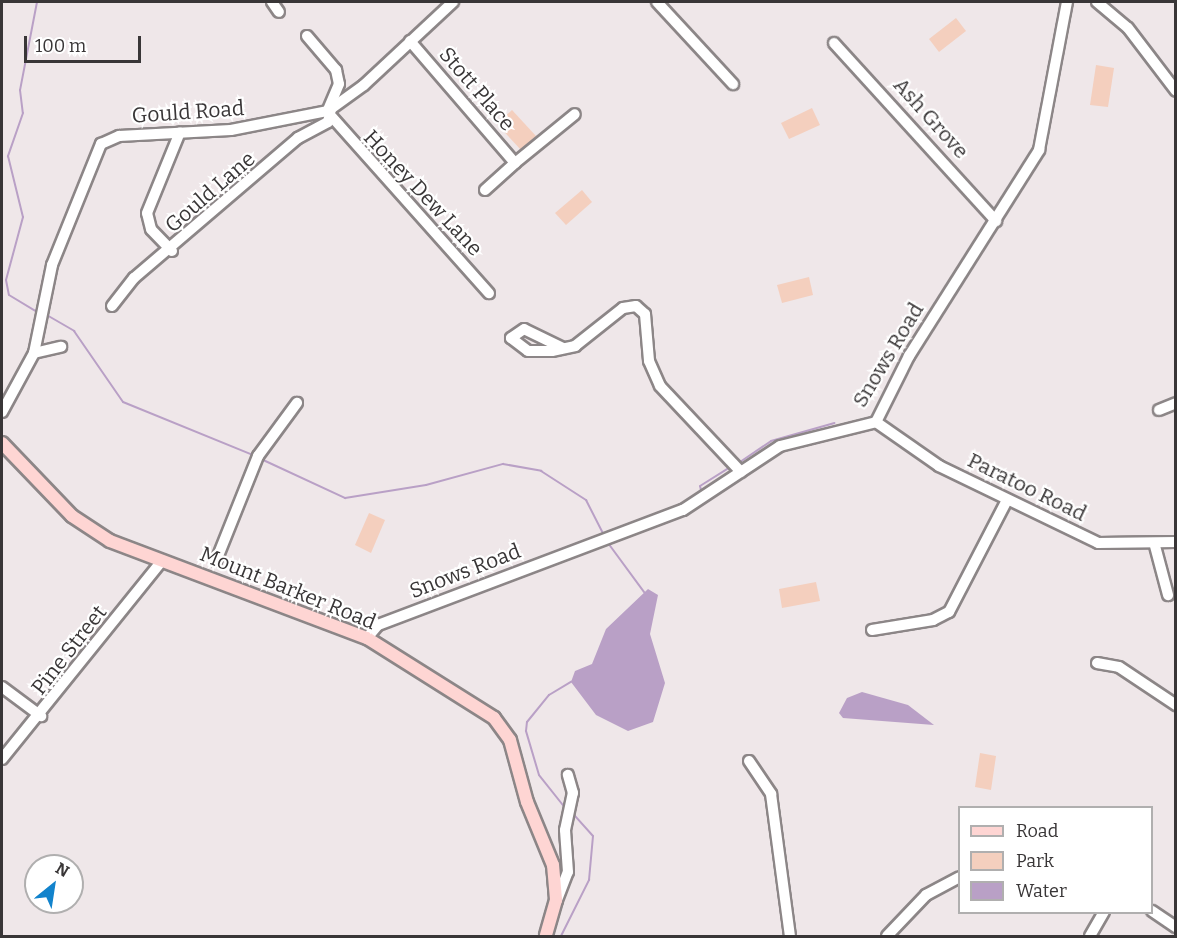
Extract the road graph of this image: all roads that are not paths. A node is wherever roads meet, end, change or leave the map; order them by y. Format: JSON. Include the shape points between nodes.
{"nodes":[{"id":1,"x":272,"y":2,"type":"edge"},
{"id":2,"x":453,"y":2,"type":"edge"},
{"id":3,"x":657,"y":2,"type":"edge"},
{"id":4,"x":1067,"y":2,"type":"edge"},
{"id":5,"x":1097,"y":2,"type":"edge"},
{"id":6,"x":279,"y":12,"type":"dead end"},
{"id":7,"x":307,"y":36,"type":"dead end"},
{"id":8,"x":410,"y":41,"type":"junction"},
{"id":9,"x":834,"y":43,"type":"dead end"},
{"id":10,"x":733,"y":84,"type":"dead end"},
{"id":11,"x":1176,"y":90,"type":"edge"},
{"id":12,"x":330,"y":112,"type":"junction"},
{"id":13,"x":575,"y":114,"type":"dead end"},
{"id":14,"x":180,"y":132,"type":"junction"},
{"id":15,"x":515,"y":163,"type":"junction"},
{"id":16,"x":485,"y":190,"type":"dead end"},
{"id":17,"x":996,"y":221,"type":"junction"},
{"id":18,"x":172,"y":251,"type":"junction"},
{"id":19,"x":489,"y":293,"type":"dead end"},
{"id":20,"x":112,"y":306,"type":"dead end"},
{"id":21,"x":61,"y":347,"type":"dead end"},
{"id":22,"x":563,"y":348,"type":"dead end"},
{"id":23,"x":34,"y":353,"type":"junction"},
{"id":24,"x":297,"y":403,"type":"dead end"},
{"id":25,"x":1176,"y":403,"type":"edge"},
{"id":26,"x":1159,"y":410,"type":"dead end"},
{"id":27,"x":2,"y":412,"type":"edge"},
{"id":28,"x":876,"y":422,"type":"junction"},
{"id":29,"x":2,"y":443,"type":"edge"},
{"id":30,"x":741,"y":472,"type":"junction"},
{"id":31,"x":1007,"y":500,"type":"junction"},
{"id":32,"x":1176,"y":542,"type":"edge"},
{"id":33,"x":1155,"y":546,"type":"junction"},
{"id":34,"x":162,"y":561,"type":"junction"},
{"id":35,"x":216,"y":561,"type":"dead end"},
{"id":36,"x":1168,"y":596,"type":"dead end"},
{"id":37,"x":872,"y":630,"type":"dead end"},
{"id":38,"x":367,"y":638,"type":"junction"},
{"id":39,"x":1098,"y":663,"type":"dead end"},
{"id":40,"x":2,"y":687,"type":"edge"},
{"id":41,"x":1176,"y":705,"type":"edge"},
{"id":42,"x":41,"y":716,"type":"junction"},
{"id":43,"x":2,"y":759,"type":"edge"},
{"id":44,"x":748,"y":761,"type":"dead end"},
{"id":45,"x":568,"y":775,"type":"dead end"},
{"id":46,"x":958,"y":878,"type":"edge"},
{"id":47,"x":556,"y":900,"type":"junction"},
{"id":48,"x":1153,"y":912,"type":"edge"},
{"id":49,"x":1103,"y":914,"type":"edge"},
{"id":50,"x":1176,"y":927,"type":"edge"},
{"id":51,"x":546,"y":936,"type":"edge"},
{"id":52,"x":790,"y":936,"type":"edge"},
{"id":53,"x":887,"y":936,"type":"edge"},
{"id":54,"x":1090,"y":936,"type":"edge"}],
"edges":[{"from":1,"to":6,"type":"street"},
{"from":2,"to":8,"type":"street","name":"Gould Road"},
{"from":3,"to":10,"type":"street"},
{"from":4,"to":17,"type":"street","name":"Snows Road","via":[[1039,150]]},
{"from":5,"to":11,"type":"street","via":[[1128,28]]},
{"from":7,"to":12,"type":"street","via":[[336,70],[339,84]]},
{"from":8,"to":12,"type":"street","name":"Gould Road"},
{"from":8,"to":15,"type":"street","name":"Stott Place"},
{"from":9,"to":17,"type":"street","name":"Ash Grove"},
{"from":12,"to":14,"type":"street","name":"Gould Road","via":[[231,130]]},
{"from":12,"to":18,"type":"street","name":"Gould Lane"},
{"from":12,"to":19,"type":"street","name":"Honey Dew Lane"},
{"from":13,"to":15,"type":"street","name":"Stott Place"},
{"from":14,"to":18,"type":"street","via":[[147,213],[151,229]]},
{"from":14,"to":23,"type":"street","name":"Gould Road","via":[[119,136],[101,144],[79,188],[43,308]]},
{"from":15,"to":16,"type":"street","name":"Stott Place"},
{"from":17,"to":28,"type":"street","name":"Snows Road","via":[[909,356]]},
{"from":18,"to":20,"type":"street","name":"Gould Lane","via":[[134,278]]},
{"from":21,"to":23,"type":"street"},
{"from":22,"to":30,"type":"street","via":[[587,340],[623,308],[636,306],[645,314],[649,362],[660,386]]},
{"from":23,"to":27,"type":"street","name":"Gould Road"},
{"from":24,"to":35,"type":"street","via":[[257,459]]},
{"from":25,"to":26,"type":"street"},
{"from":28,"to":30,"type":"street","name":"Snows Road","via":[[780,446]]},
{"from":28,"to":31,"type":"street","name":"Paratoo Road","via":[[939,466]]},
{"from":29,"to":34,"type":"main road","name":"Mount Barker Road","via":[[72,516],[110,541]]},
{"from":30,"to":38,"type":"street","name":"Snows Road","via":[[703,500],[378,625]]},
{"from":31,"to":33,"type":"street","name":"Paratoo Road","via":[[1098,543]]},
{"from":31,"to":37,"type":"street","via":[[949,612],[933,620]]},
{"from":32,"to":33,"type":"street","name":"Paratoo Road"},
{"from":33,"to":36,"type":"street"},
{"from":34,"to":38,"type":"main road","name":"Mount Barker Road"},
{"from":34,"to":42,"type":"street","name":"Pine Street"},
{"from":38,"to":47,"type":"main road","name":"Mount Barker Road","via":[[494,718],[510,740],[553,866]]},
{"from":39,"to":41,"type":"street","via":[[1119,667]]},
{"from":40,"to":42,"type":"street"},
{"from":42,"to":43,"type":"street","name":"Pine Street"},
{"from":44,"to":52,"type":"street","via":[[771,794]]},
{"from":45,"to":47,"type":"street","via":[[568,873]]},
{"from":46,"to":53,"type":"street","via":[[926,895]]},
{"from":47,"to":51,"type":"main road","name":"Mount Barker Road"},
{"from":48,"to":50,"type":"street"},
{"from":49,"to":54,"type":"street"}]}
